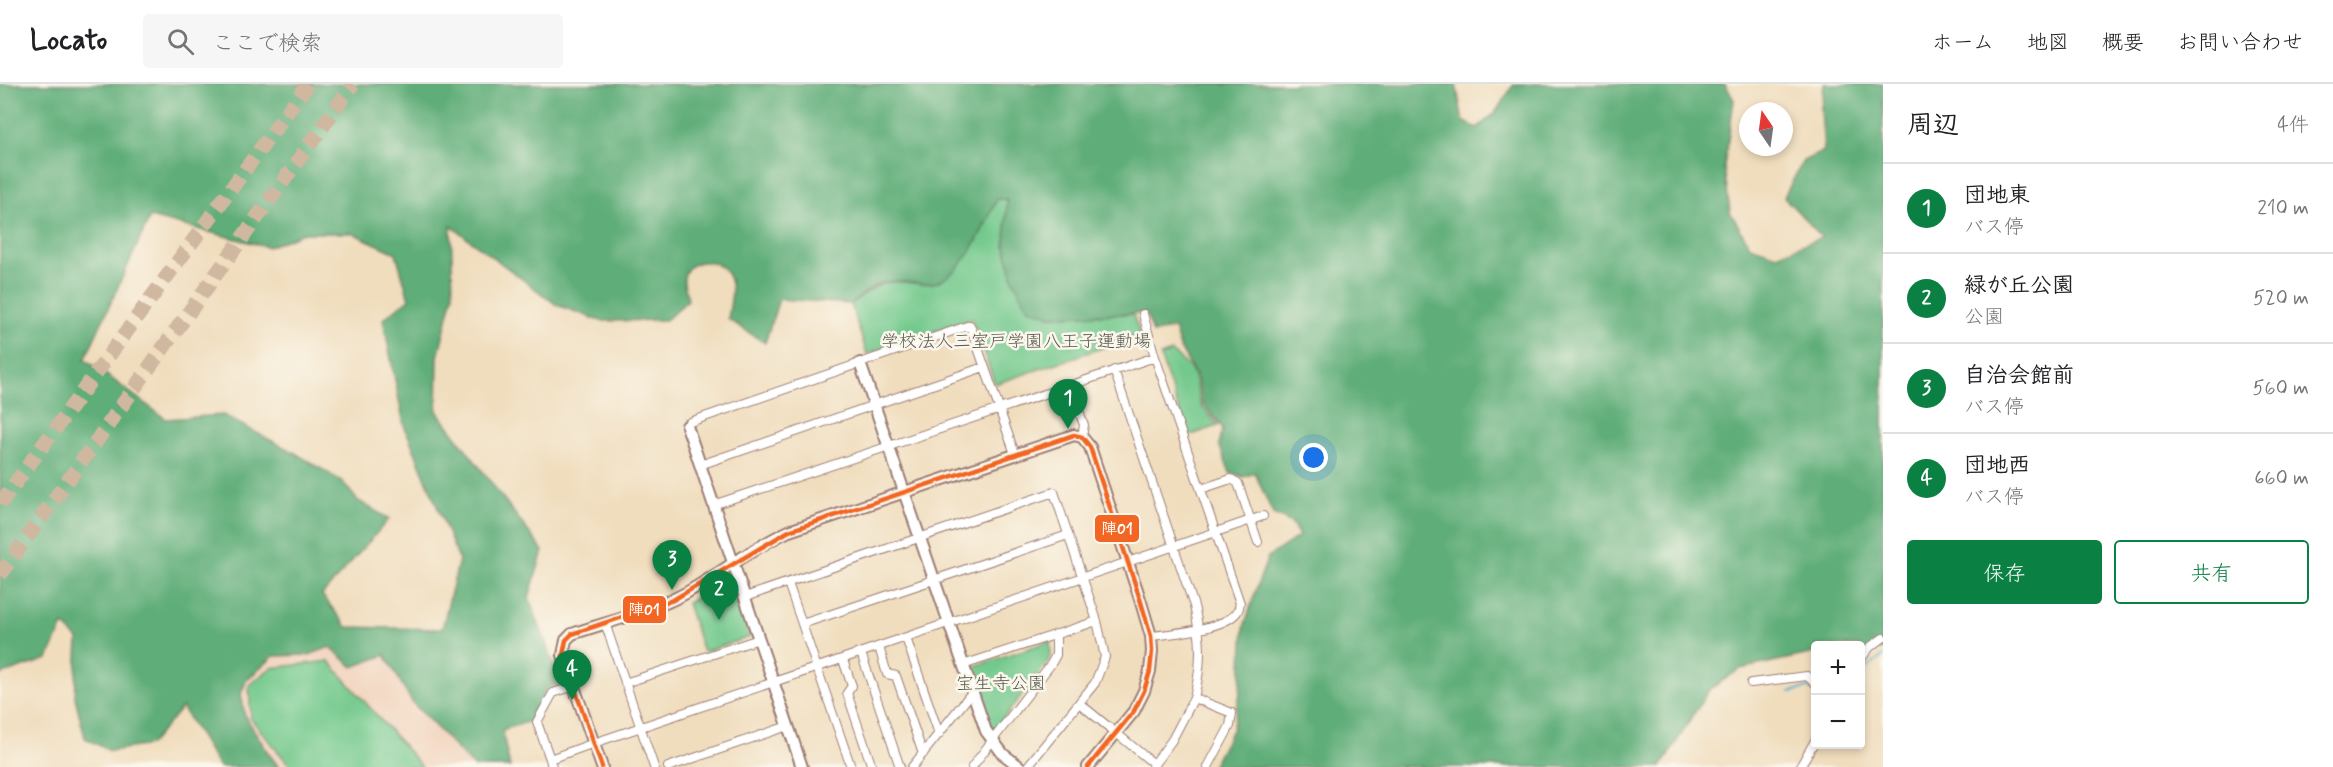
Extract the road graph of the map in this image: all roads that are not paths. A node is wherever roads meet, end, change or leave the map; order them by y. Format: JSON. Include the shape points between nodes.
{"nodes":[{"id":1,"x":1143,"y":314,"type":"dead end"},
{"id":2,"x":1155,"y":357,"type":"junction"},
{"id":3,"x":860,"y":363,"type":"junction"},
{"id":4,"x":984,"y":367,"type":"junction"},
{"id":5,"x":1114,"y":370,"type":"junction"},
{"id":6,"x":1070,"y":385,"type":"junction"},
{"id":7,"x":874,"y":405,"type":"junction"},
{"id":8,"x":999,"y":409,"type":"junction"},
{"id":9,"x":687,"y":426,"type":"joint"},
{"id":10,"x":1082,"y":437,"type":"junction"},
{"id":11,"x":888,"y":447,"type":"junction"},
{"id":12,"x":1015,"y":454,"type":"junction"},
{"id":13,"x":700,"y":465,"type":"junction"},
{"id":14,"x":1201,"y":489,"type":"junction"},
{"id":15,"x":904,"y":493,"type":"junction"},
{"id":16,"x":713,"y":505,"type":"junction"},
{"id":17,"x":1263,"y":516,"type":"dead end"},
{"id":18,"x":1251,"y":520,"type":"junction"},
{"id":19,"x":1216,"y":532,"type":"junction"},
{"id":20,"x":1068,"y":535,"type":"junction"},
{"id":21,"x":920,"y":538,"type":"junction"},
{"id":22,"x":1258,"y":542,"type":"dead end"},
{"id":23,"x":1173,"y":547,"type":"junction"},
{"id":24,"x":1127,"y":562,"type":"junction"},
{"id":25,"x":733,"y":564,"type":"junction"},
{"id":26,"x":1083,"y":578,"type":"junction"},
{"id":27,"x":934,"y":580,"type":"junction"},
{"id":28,"x":788,"y":583,"type":"junction"},
{"id":29,"x":745,"y":597,"type":"junction"},
{"id":30,"x":1097,"y":621,"type":"junction"},
{"id":31,"x":605,"y":623,"type":"junction"},
{"id":32,"x":949,"y":623,"type":"junction"},
{"id":33,"x":802,"y":624,"type":"junction"},
{"id":34,"x":1199,"y":630,"type":"junction"},
{"id":35,"x":1056,"y":634,"type":"junction"},
{"id":36,"x":1151,"y":636,"type":"junction"},
{"id":37,"x":906,"y":638,"type":"junction"},
{"id":38,"x":1883,"y":638,"type":"edge"},
{"id":39,"x":759,"y":639,"type":"junction"},
{"id":40,"x":879,"y":647,"type":"junction"},
{"id":41,"x":861,"y":653,"type":"junction"},
{"id":42,"x":1865,"y":654,"type":"edge"},
{"id":43,"x":843,"y":660,"type":"junction"},
{"id":44,"x":963,"y":665,"type":"junction"},
{"id":45,"x":817,"y":668,"type":"junction"},
{"id":46,"x":1811,"y":680,"type":"edge"},
{"id":47,"x":625,"y":683,"type":"junction"},
{"id":48,"x":773,"y":683,"type":"junction"},
{"id":49,"x":1751,"y":683,"type":"dead end"},
{"id":50,"x":574,"y":686,"type":"junction"},
{"id":51,"x":973,"y":691,"type":"junction"},
{"id":52,"x":1194,"y":698,"type":"junction"},
{"id":53,"x":1079,"y":703,"type":"junction"},
{"id":54,"x":788,"y":726,"type":"junction"},
{"id":55,"x":640,"y":728,"type":"junction"},
{"id":56,"x":1111,"y":729,"type":"dead end"},
{"id":57,"x":939,"y":734,"type":"junction"},
{"id":58,"x":1121,"y":737,"type":"dead end"},
{"id":59,"x":992,"y":741,"type":"junction"},
{"id":60,"x":594,"y":743,"type":"junction"},
{"id":61,"x":1811,"y":746,"type":"edge"},
{"id":62,"x":923,"y":754,"type":"junction"},
{"id":63,"x":551,"y":763,"type":"edge"},
{"id":64,"x":800,"y":766,"type":"edge"},
{"id":65,"x":1153,"y":766,"type":"edge"},
{"id":66,"x":602,"y":767,"type":"edge"},
{"id":67,"x":654,"y":767,"type":"edge"},
{"id":68,"x":668,"y":767,"type":"edge"},
{"id":69,"x":851,"y":767,"type":"edge"},
{"id":70,"x":872,"y":767,"type":"edge"},
{"id":71,"x":900,"y":767,"type":"edge"},
{"id":72,"x":912,"y":767,"type":"edge"},
{"id":73,"x":972,"y":767,"type":"edge"},
{"id":74,"x":1020,"y":767,"type":"edge"},
{"id":75,"x":1027,"y":767,"type":"edge"},
{"id":76,"x":1088,"y":767,"type":"edge"},
{"id":77,"x":1208,"y":767,"type":"edge"},
{"id":78,"x":1800,"y":767,"type":"edge"}],
"edges":[{"from":1,"to":2,"type":"street"},
{"from":2,"to":5,"type":"street"},
{"from":2,"to":14,"type":"street"},
{"from":3,"to":4,"type":"street","via":[[970,325]]},
{"from":3,"to":7,"type":"street"},
{"from":3,"to":9,"type":"street"},
{"from":4,"to":7,"type":"street"},
{"from":4,"to":8,"type":"street"},
{"from":5,"to":6,"type":"street"},
{"from":5,"to":23,"type":"street"},
{"from":6,"to":8,"type":"street"},
{"from":6,"to":10,"type":"street","via":[[1084,425]]},
{"from":7,"to":11,"type":"street"},
{"from":7,"to":13,"type":"street"},
{"from":8,"to":11,"type":"street"},
{"from":8,"to":12,"type":"street"},
{"from":9,"to":13,"type":"street"},
{"from":10,"to":12,"type":"street","via":[[1074,435]]},
{"from":10,"to":24,"type":"street","via":[[1090,447]]},
{"from":11,"to":15,"type":"street"},
{"from":11,"to":16,"type":"street"},
{"from":12,"to":15,"type":"street"},
{"from":13,"to":16,"type":"street"},
{"from":14,"to":18,"type":"street","via":[[1232,479],[1238,483]]},
{"from":14,"to":19,"type":"street"},
{"from":15,"to":21,"type":"street"},
{"from":15,"to":25,"type":"street","via":[[789,531]]},
{"from":16,"to":25,"type":"street"},
{"from":17,"to":18,"type":"street"},
{"from":18,"to":19,"type":"street"},
{"from":18,"to":22,"type":"street"},
{"from":19,"to":23,"type":"street"},
{"from":19,"to":34,"type":"street","via":[[1240,603],[1231,617]]},
{"from":20,"to":21,"type":"street","via":[[1054,492]]},
{"from":20,"to":26,"type":"street"},
{"from":20,"to":27,"type":"street"},
{"from":21,"to":27,"type":"street"},
{"from":21,"to":28,"type":"street"},
{"from":23,"to":24,"type":"street"},
{"from":23,"to":34,"type":"street"},
{"from":24,"to":26,"type":"street"},
{"from":24,"to":36,"type":"street"},
{"from":25,"to":29,"type":"street"},
{"from":25,"to":31,"type":"street","via":[[684,594]]},
{"from":26,"to":30,"type":"street"},
{"from":26,"to":32,"type":"street"},
{"from":27,"to":32,"type":"street"},
{"from":27,"to":33,"type":"street"},
{"from":28,"to":29,"type":"street"},
{"from":28,"to":33,"type":"street"},
{"from":29,"to":39,"type":"street"},
{"from":30,"to":35,"type":"street"},
{"from":30,"to":53,"type":"street","via":[[1105,657],[1095,683]]},
{"from":31,"to":47,"type":"street"},
{"from":31,"to":50,"type":"street","via":[[572,634],[566,640],[563,655]]},
{"from":32,"to":37,"type":"street"},
{"from":32,"to":44,"type":"street"},
{"from":33,"to":45,"type":"street"},
{"from":34,"to":36,"type":"street"},
{"from":34,"to":52,"type":"street","via":[[1201,657]]},
{"from":35,"to":44,"type":"street"},
{"from":35,"to":59,"type":"street","via":[[1056,655],[1051,664]]},
{"from":36,"to":76,"type":"street","via":[[1150,671],[1144,691],[1134,711]]},
{"from":37,"to":40,"type":"street"},
{"from":37,"to":57,"type":"street"},
{"from":38,"to":42,"type":"street"},
{"from":39,"to":47,"type":"street"},
{"from":39,"to":48,"type":"street"},
{"from":40,"to":41,"type":"street"},
{"from":40,"to":62,"type":"street","via":[[887,674],[896,676]]},
{"from":41,"to":43,"type":"street"},
{"from":41,"to":71,"type":"street"},
{"from":43,"to":45,"type":"street"},
{"from":43,"to":70,"type":"street","via":[[852,686],[847,693]]},
{"from":44,"to":51,"type":"street"},
{"from":45,"to":48,"type":"street"},
{"from":45,"to":69,"type":"street"},
{"from":46,"to":49,"type":"street","via":[[1807,676]]},
{"from":47,"to":55,"type":"street"},
{"from":48,"to":54,"type":"street"},
{"from":48,"to":55,"type":"street"},
{"from":50,"to":60,"type":"street"},
{"from":50,"to":63,"type":"street","via":[[553,693],[537,722]]},
{"from":51,"to":57,"type":"street"},
{"from":51,"to":59,"type":"street"},
{"from":52,"to":65,"type":"street"},
{"from":52,"to":77,"type":"street","via":[[1232,713],[1230,726]]},
{"from":53,"to":56,"type":"street"},
{"from":53,"to":75,"type":"street"},
{"from":54,"to":64,"type":"street"},
{"from":54,"to":68,"type":"street"},
{"from":55,"to":60,"type":"street"},
{"from":55,"to":67,"type":"street"},
{"from":57,"to":62,"type":"street"},
{"from":58,"to":65,"type":"street"},
{"from":59,"to":73,"type":"street"},
{"from":59,"to":74,"type":"street"},
{"from":60,"to":63,"type":"street"},
{"from":60,"to":66,"type":"street"},
{"from":61,"to":78,"type":"street"},
{"from":62,"to":72,"type":"street"}]}
